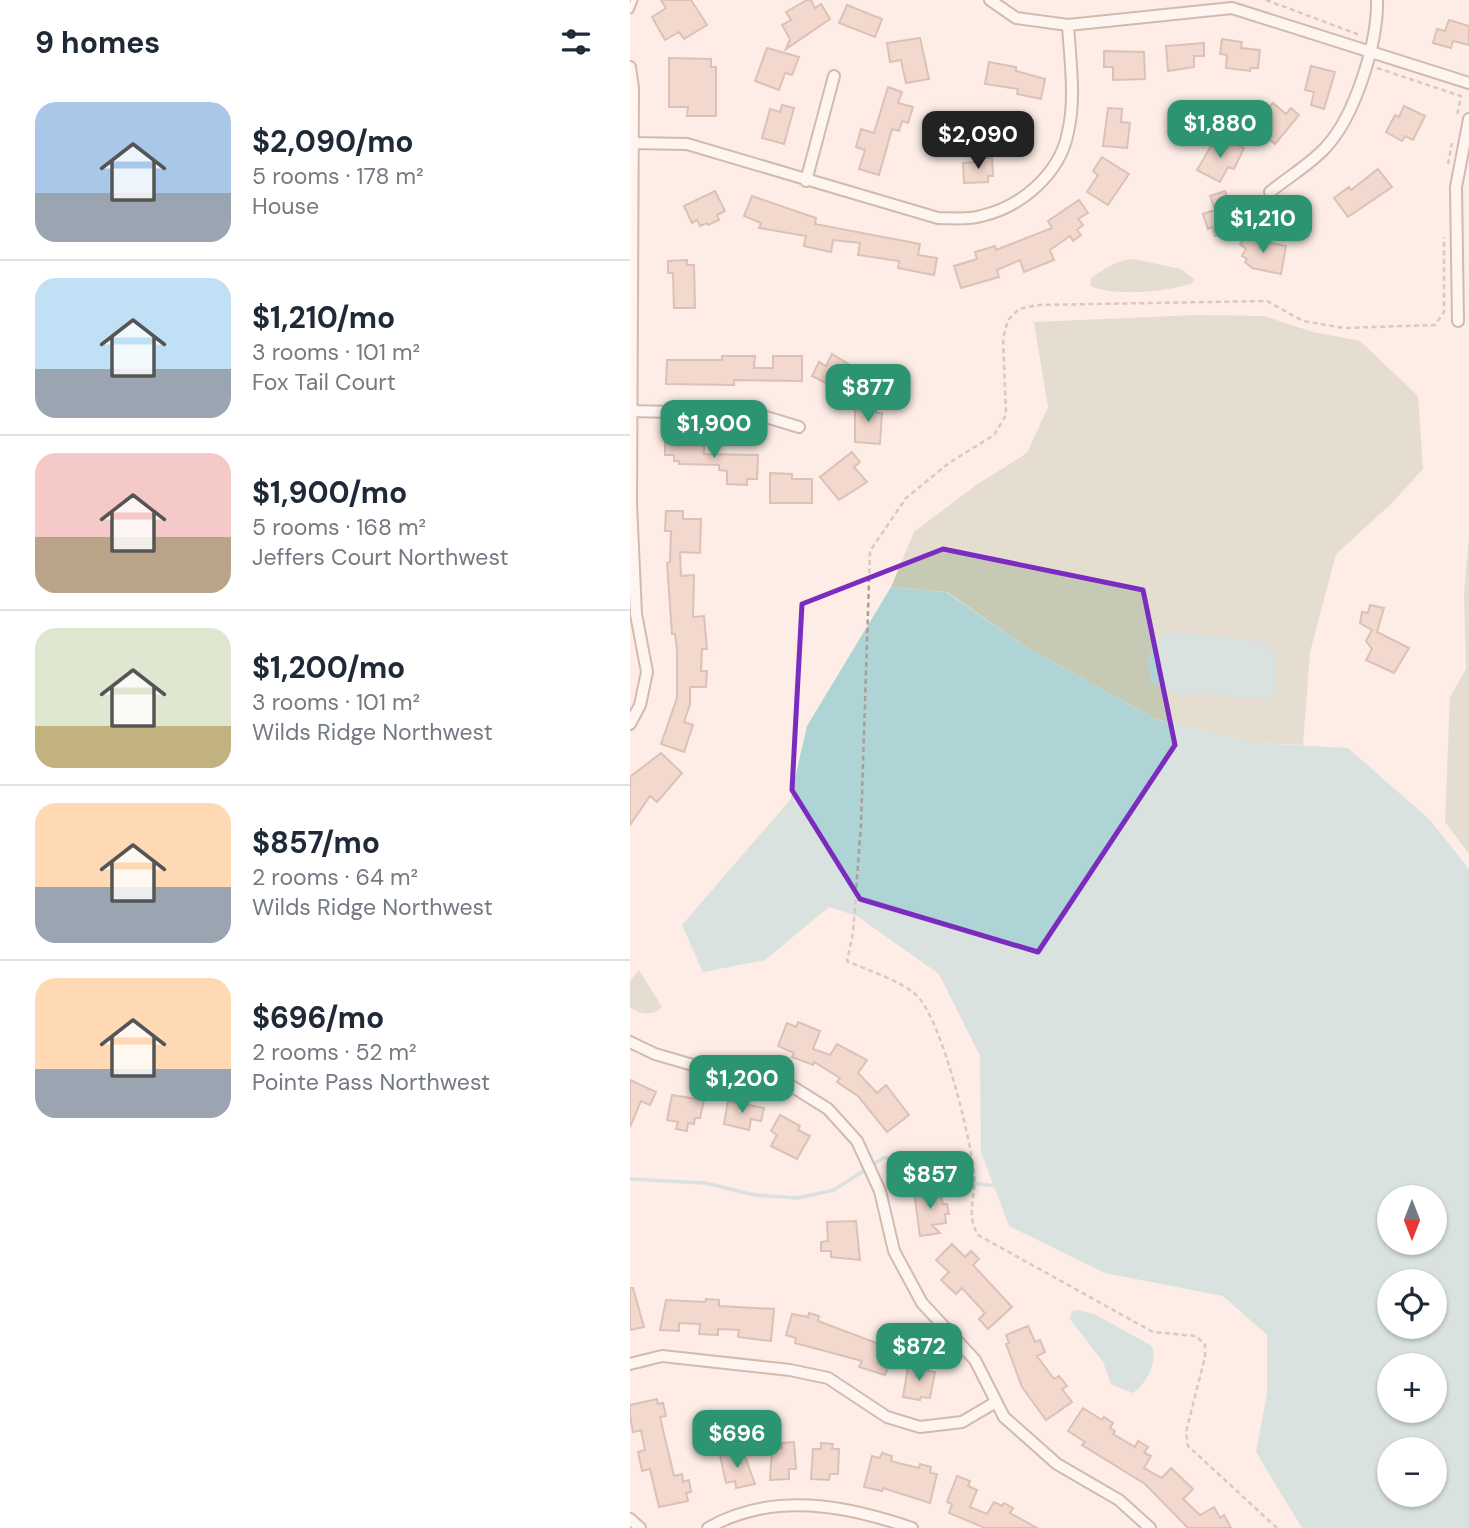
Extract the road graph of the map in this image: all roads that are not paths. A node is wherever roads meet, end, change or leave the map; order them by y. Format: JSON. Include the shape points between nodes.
{"nodes":[{"id":1,"x":634,"y":0,"type":"edge"},
{"id":2,"x":990,"y":0,"type":"edge"},
{"id":3,"x":1377,"y":0,"type":"edge"},
{"id":4,"x":630,"y":10,"type":"edge"},
{"id":5,"x":1068,"y":25,"type":"junction"},
{"id":6,"x":1371,"y":53,"type":"junction"},
{"id":7,"x":630,"y":67,"type":"edge"},
{"id":8,"x":834,"y":76,"type":"dead end"},
{"id":9,"x":1469,"y":83,"type":"edge"},
{"id":10,"x":1469,"y":119,"type":"edge"},
{"id":11,"x":633,"y":143,"type":"junction"},
{"id":12,"x":806,"y":181,"type":"junction"},
{"id":13,"x":1270,"y":191,"type":"dead end"},
{"id":14,"x":1458,"y":321,"type":"dead end"},
{"id":15,"x":631,"y":411,"type":"edge"},
{"id":16,"x":799,"y":427,"type":"dead end"},
{"id":17,"x":630,"y":724,"type":"edge"},
{"id":18,"x":630,"y":1042,"type":"edge"},
{"id":19,"x":630,"y":1364,"type":"edge"},
{"id":20,"x":996,"y":1402,"type":"junction"},
{"id":21,"x":630,"y":1519,"type":"edge"},
{"id":22,"x":640,"y":1528,"type":"edge"},
{"id":23,"x":708,"y":1528,"type":"edge"},
{"id":24,"x":912,"y":1528,"type":"edge"},
{"id":25,"x":1150,"y":1528,"type":"edge"}],
"edges":[{"from":1,"to":4,"type":"lane"},
{"from":2,"to":5,"type":"street","via":[[1016,18]]},
{"from":3,"to":6,"type":"street","via":[[1378,23]]},
{"from":5,"to":6,"type":"street","via":[[1231,8]]},
{"from":5,"to":12,"type":"street","via":[[1068,134],[1049,173],[1017,204],[979,217],[938,218]]},
{"from":6,"to":9,"type":"street"},
{"from":6,"to":13,"type":"street","via":[[1340,128],[1325,148]]},
{"from":7,"to":11,"type":"street"},
{"from":8,"to":12,"type":"street"},
{"from":10,"to":14,"type":"street","via":[[1456,187]]},
{"from":11,"to":12,"type":"street","via":[[687,144]]},
{"from":11,"to":15,"type":"street"},
{"from":15,"to":16,"type":"street","via":[[756,414]]},
{"from":15,"to":17,"type":"street","via":[[636,614],[646,673],[640,705]]},
{"from":18,"to":20,"type":"street","via":[[710,1070],[752,1072],[793,1087],[828,1109],[857,1141],[880,1191],[894,1251],[922,1303],[975,1360]]},
{"from":19,"to":20,"type":"street","via":[[662,1356],[828,1378],[887,1417],[920,1427],[962,1422]]},
{"from":20,"to":25,"type":"street","via":[[1004,1417],[1057,1464],[1119,1500]]},
{"from":21,"to":22,"type":"street"},
{"from":23,"to":24,"type":"street","via":[[747,1510],[787,1504],[862,1511]]}]}
